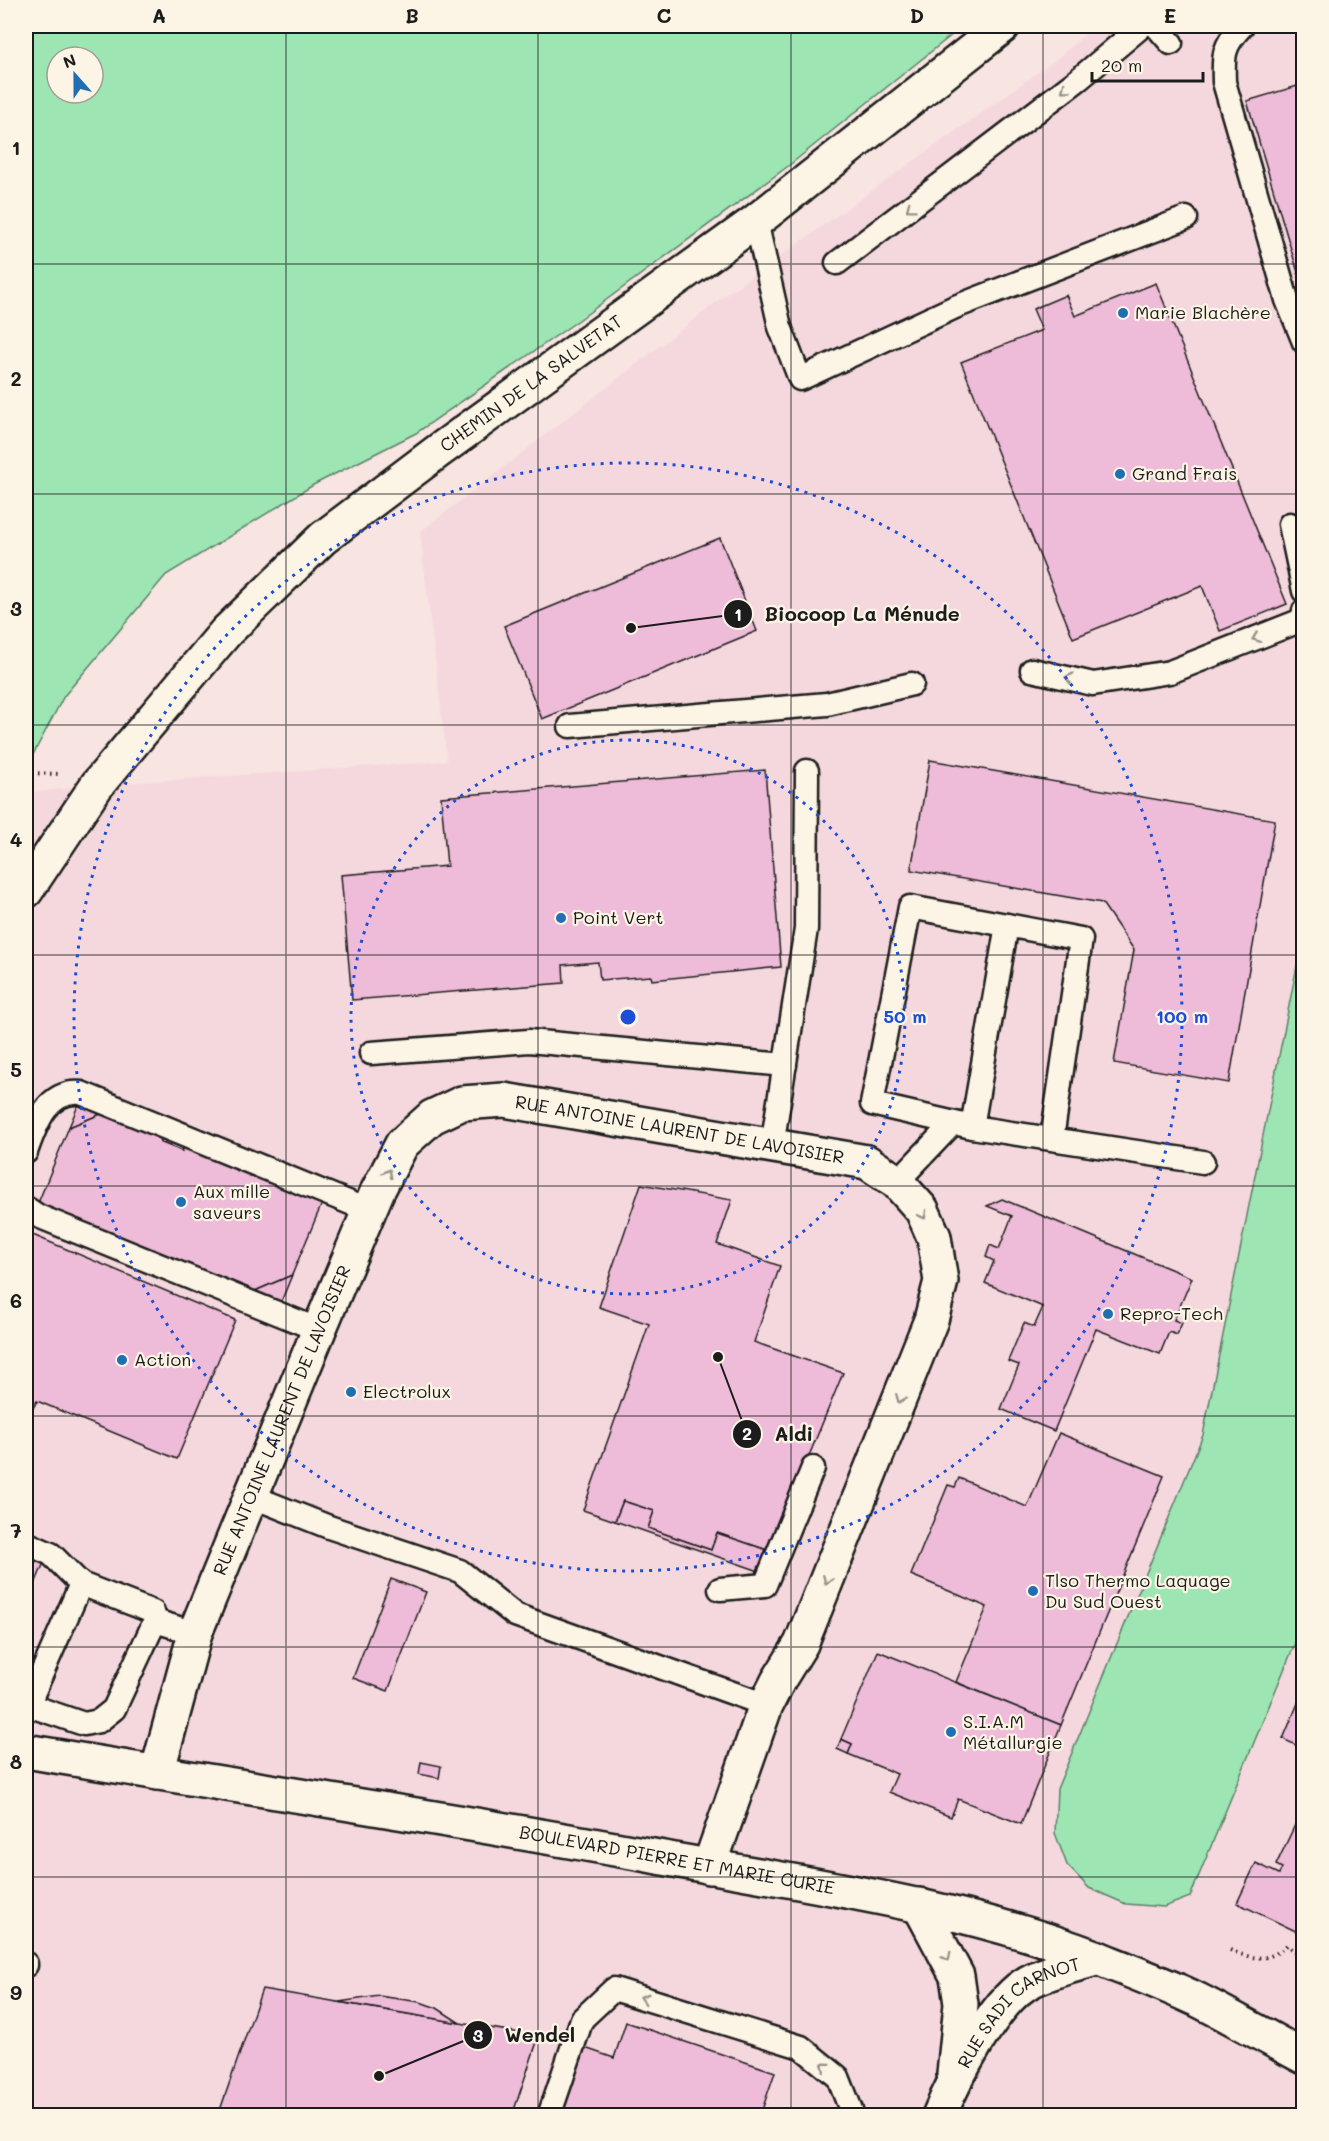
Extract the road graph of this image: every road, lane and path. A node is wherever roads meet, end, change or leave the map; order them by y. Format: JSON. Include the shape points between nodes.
{"nodes":[{"id":1,"x":1003,"y":26,"type":"edge"},
{"id":2,"x":1142,"y":26,"type":"edge"},
{"id":3,"x":1156,"y":26,"type":"edge"},
{"id":4,"x":1242,"y":26,"type":"edge"},
{"id":5,"x":1171,"y":43,"type":"dead end"},
{"id":6,"x":1186,"y":218,"type":"dead end"},
{"id":7,"x":756,"y":221,"type":"junction"},
{"id":8,"x":837,"y":263,"type":"dead end"},
{"id":9,"x":1304,"y":342,"type":"edge"},
{"id":10,"x":1290,"y":524,"type":"dead end"},
{"id":11,"x":1304,"y":591,"type":"edge"},
{"id":12,"x":1304,"y":611,"type":"edge"},
{"id":13,"x":1032,"y":670,"type":"dead end"},
{"id":14,"x":912,"y":684,"type":"dead end"},
{"id":15,"x":570,"y":726,"type":"dead end"},
{"id":16,"x":807,"y":771,"type":"dead end"},
{"id":17,"x":26,"y":891,"type":"edge"},
{"id":18,"x":1007,"y":925,"type":"junction"},
{"id":19,"x":371,"y":1053,"type":"dead end"},
{"id":20,"x":785,"y":1065,"type":"junction"},
{"id":21,"x":963,"y":1125,"type":"junction"},
{"id":22,"x":1052,"y":1139,"type":"junction"},
{"id":23,"x":772,"y":1146,"type":"junction"},
{"id":24,"x":26,"y":1152,"type":"edge"},
{"id":25,"x":1203,"y":1162,"type":"dead end"},
{"id":26,"x":897,"y":1182,"type":"junction"},
{"id":27,"x":26,"y":1208,"type":"edge"},
{"id":28,"x":370,"y":1211,"type":"junction"},
{"id":29,"x":319,"y":1330,"type":"junction"},
{"id":30,"x":813,"y":1468,"type":"dead end"},
{"id":31,"x":251,"y":1496,"type":"junction"},
{"id":32,"x":26,"y":1543,"type":"edge"},
{"id":33,"x":81,"y":1584,"type":"junction"},
{"id":34,"x":720,"y":1589,"type":"dead end"},
{"id":35,"x":155,"y":1621,"type":"junction"},
{"id":36,"x":195,"y":1633,"type":"junction"},
{"id":37,"x":766,"y":1705,"type":"junction"},
{"id":38,"x":26,"y":1751,"type":"edge"},
{"id":39,"x":157,"y":1773,"type":"junction"},
{"id":40,"x":709,"y":1867,"type":"junction"},
{"id":41,"x":919,"y":1905,"type":"junction"},
{"id":42,"x":1230,"y":1950,"type":"dead end"},
{"id":43,"x":1098,"y":1958,"type":"junction"},
{"id":44,"x":1304,"y":1962,"type":"edge"},
{"id":45,"x":1304,"y":2057,"type":"edge"},
{"id":46,"x":953,"y":2082,"type":"junction"},
{"id":47,"x":549,"y":2115,"type":"edge"},
{"id":48,"x":849,"y":2115,"type":"edge"},
{"id":49,"x":939,"y":2115,"type":"edge"}],
"edges":[{"from":1,"to":7,"type":"street","name":"CHEMIN DE LA SALVETAT"},
{"from":2,"to":8,"type":"lane","one_way":true,"via":[[1079,79]]},
{"from":3,"to":5,"type":"lane"},
{"from":4,"to":9,"type":"lane","via":[[1223,55],[1224,82],[1290,310]]},
{"from":6,"to":7,"type":"lane","via":[[955,307],[800,379],[780,327]]},
{"from":7,"to":17,"type":"street","name":"CHEMIN DE LA SALVETAT","via":[[323,538],[226,632],[97,785]]},
{"from":10,"to":11,"type":"lane"},
{"from":12,"to":13,"type":"lane","one_way":true,"via":[[1302,621],[1170,672],[1093,684]]},
{"from":14,"to":15,"type":"lane","via":[[827,704]]},
{"from":16,"to":20,"type":"lane","via":[[806,929]]},
{"from":18,"to":21,"type":"lane"},
{"from":18,"to":21,"type":"lane","via":[[910,907],[872,1104]]},
{"from":18,"to":22,"type":"lane","via":[[1081,939]]},
{"from":19,"to":20,"type":"lane","via":[[529,1041]]},
{"from":20,"to":23,"type":"lane"},
{"from":21,"to":22,"type":"lane"},
{"from":21,"to":26,"type":"lane"},
{"from":22,"to":25,"type":"lane"},
{"from":23,"to":26,"type":"street","name":"RUE ANTOINE LAURENT DE LAVOISIER","via":[[867,1162]]},
{"from":28,"to":23,"type":"street","name":"RUE ANTOINE LAURENT DE LAVOISIER","one_way":true,"via":[[402,1144],[432,1117],[462,1103],[504,1100]]},
{"from":24,"to":28,"type":"lane","via":[[40,1118],[54,1099],[65,1093],[81,1093]]},
{"from":26,"to":37,"type":"street","name":"RUE ANTOINE LAURENT DE LAVOISIER","one_way":true,"via":[[922,1210],[934,1237],[941,1281],[931,1320],[801,1644]]},
{"from":27,"to":29,"type":"lane"},
{"from":28,"to":29,"type":"street","name":"RUE ANTOINE LAURENT DE LAVOISIER"},
{"from":29,"to":31,"type":"street","name":"RUE ANTOINE LAURENT DE LAVOISIER"},
{"from":30,"to":34,"type":"lane","via":[[765,1585]]},
{"from":31,"to":36,"type":"street","name":"RUE ANTOINE LAURENT DE LAVOISIER"},
{"from":31,"to":37,"type":"lane","via":[[460,1571],[515,1615]]},
{"from":32,"to":33,"type":"lane","via":[[51,1554]]},
{"from":33,"to":35,"type":"lane","via":[[153,1612]]},
{"from":33,"to":35,"type":"lane","via":[[28,1705],[84,1724],[99,1721],[114,1709]]},
{"from":35,"to":36,"type":"lane"},
{"from":36,"to":39,"type":"street","name":"RUE ANTOINE LAURENT DE LAVOISIER"},
{"from":37,"to":40,"type":"street","name":"RUE ANTOINE LAURENT DE LAVOISIER"},
{"from":38,"to":39,"type":"street","name":"BOULEVARD PIERRE ET MARIE CURIE"},
{"from":39,"to":40,"type":"street","name":"BOULEVARD PIERRE ET MARIE CURIE","via":[[529,1833]]},
{"from":40,"to":41,"type":"street","name":"BOULEVARD PIERRE ET MARIE CURIE"},
{"from":41,"to":43,"type":"street","name":"BOULEVARD PIERRE ET MARIE CURIE"},
{"from":41,"to":46,"type":"street","name":"RUE SADI CARNOT","one_way":true,"via":[[957,1976],[961,2004]]},
{"from":42,"to":44,"type":"path","via":[[1263,1959],[1287,1946]]},
{"from":43,"to":45,"type":"street","name":"BOULEVARD PIERRE ET MARIE CURIE","via":[[1196,1999]]},
{"from":43,"to":46,"type":"street","name":"RUE SADI CARNOT","via":[[1023,1985],[1000,2008]]},
{"from":46,"to":49,"type":"street","name":"RUE SADI CARNOT"},
{"from":48,"to":47,"type":"lane","one_way":true,"via":[[851,2110],[838,2077],[801,2047],[614,1989],[582,2019]]}]}
